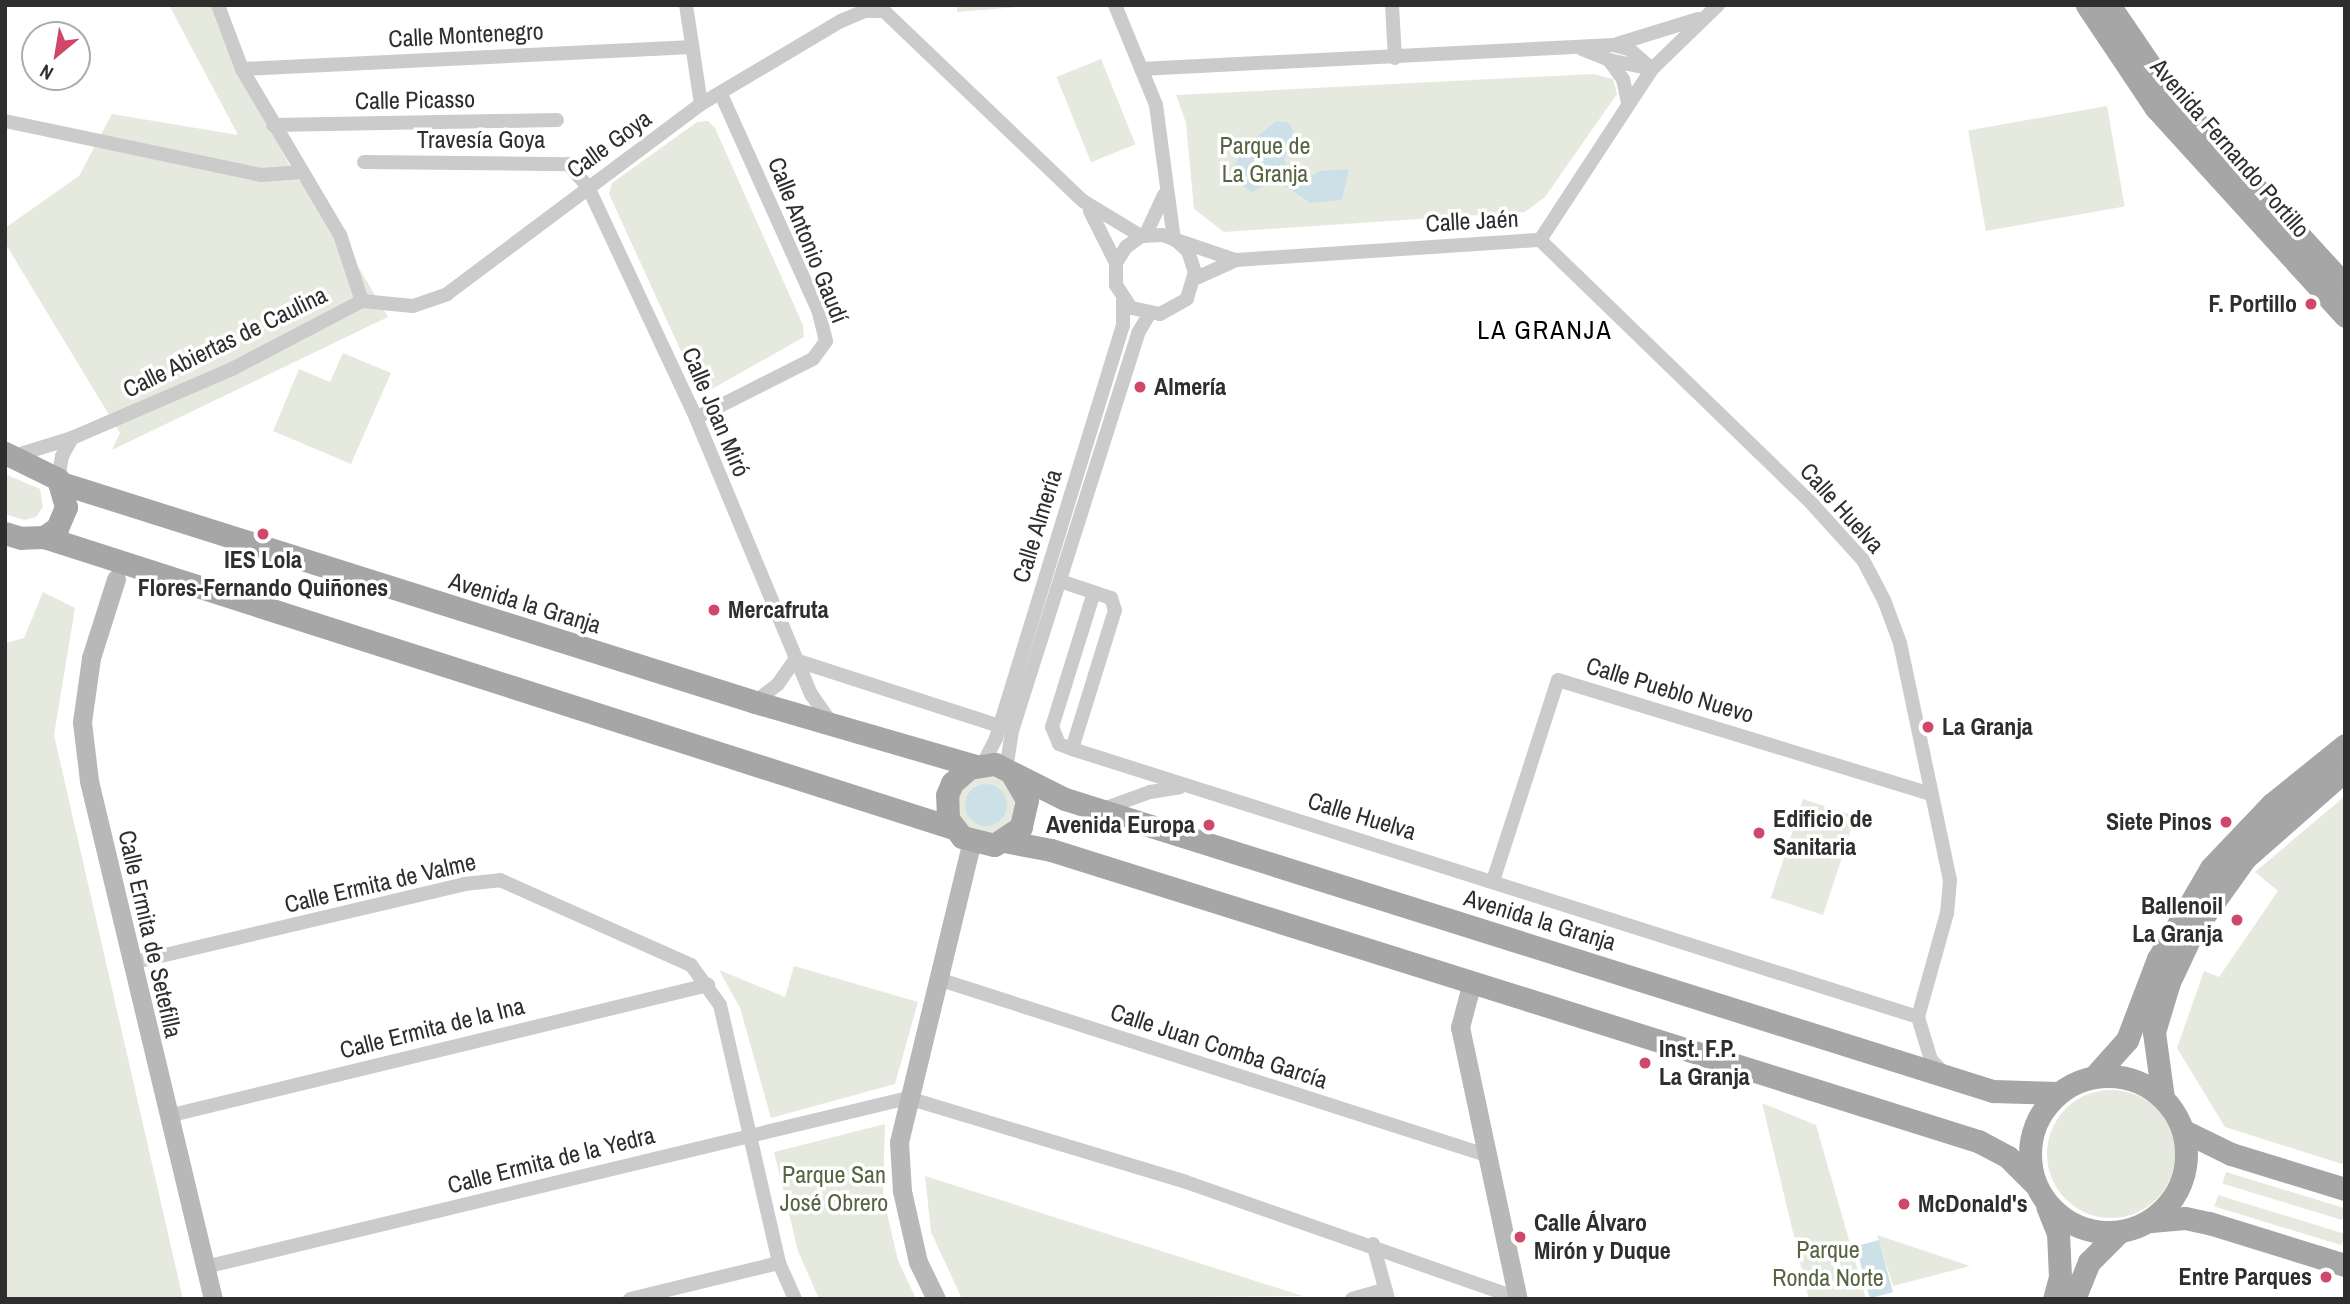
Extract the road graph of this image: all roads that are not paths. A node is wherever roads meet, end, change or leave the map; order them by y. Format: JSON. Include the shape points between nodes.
{"nodes":[{"id":1,"x":218,"y":5,"type":"edge"},
{"id":2,"x":686,"y":5,"type":"edge"},
{"id":3,"x":1115,"y":5,"type":"edge"},
{"id":4,"x":1392,"y":5,"type":"edge"},
{"id":5,"x":1718,"y":5,"type":"edge"},
{"id":6,"x":2087,"y":5,"type":"edge"},
{"id":7,"x":2109,"y":5,"type":"edge"},
{"id":8,"x":884,"y":8,"type":"edge"},
{"id":9,"x":1703,"y":18,"type":"junction"},
{"id":10,"x":1613,"y":45,"type":"junction"},
{"id":11,"x":692,"y":47,"type":"junction"},
{"id":12,"x":1581,"y":49,"type":"junction"},
{"id":13,"x":1395,"y":58,"type":"junction"},
{"id":14,"x":1609,"y":60,"type":"junction"},
{"id":15,"x":242,"y":69,"type":"junction"},
{"id":16,"x":1141,"y":69,"type":"junction"},
{"id":17,"x":1651,"y":69,"type":"junction"},
{"id":18,"x":721,"y":94,"type":"junction"},
{"id":19,"x":1628,"y":102,"type":"junction"},
{"id":20,"x":701,"y":104,"type":"junction"},
{"id":21,"x":557,"y":120,"type":"dead end"},
{"id":22,"x":5,"y":121,"type":"edge"},
{"id":23,"x":273,"y":125,"type":"junction"},
{"id":24,"x":364,"y":162,"type":"dead end"},
{"id":25,"x":302,"y":172,"type":"junction"},
{"id":26,"x":1168,"y":180,"type":"junction"},
{"id":27,"x":588,"y":187,"type":"junction"},
{"id":28,"x":1083,"y":201,"type":"junction"},
{"id":29,"x":1143,"y":236,"type":"junction"},
{"id":30,"x":1540,"y":240,"type":"junction"},
{"id":31,"x":1176,"y":241,"type":"junction"},
{"id":32,"x":1236,"y":260,"type":"junction"},
{"id":33,"x":1116,"y":263,"type":"junction"},
{"id":34,"x":1194,"y":279,"type":"junction"},
{"id":35,"x":2345,"y":286,"type":"edge"},
{"id":36,"x":1123,"y":300,"type":"junction"},
{"id":37,"x":362,"y":301,"type":"junction"},
{"id":38,"x":1149,"y":315,"type":"junction"},
{"id":39,"x":2345,"y":316,"type":"edge"},
{"id":40,"x":695,"y":418,"type":"junction"},
{"id":41,"x":72,"y":438,"type":"junction"},
{"id":42,"x":10,"y":455,"type":"edge"},
{"id":43,"x":59,"y":481,"type":"junction"},
{"id":44,"x":5,"y":533,"type":"edge"},
{"id":45,"x":44,"y":537,"type":"junction"},
{"id":46,"x":102,"y":554,"type":"junction"},
{"id":47,"x":140,"y":566,"type":"junction"},
{"id":48,"x":116,"y":579,"type":"junction"},
{"id":49,"x":1060,"y":581,"type":"junction"},
{"id":50,"x":1094,"y":592,"type":"junction"},
{"id":51,"x":795,"y":660,"type":"junction"},
{"id":52,"x":755,"y":702,"type":"junction"},
{"id":53,"x":832,"y":725,"type":"junction"},
{"id":54,"x":999,"y":726,"type":"junction"},
{"id":55,"x":2345,"y":745,"type":"edge"},
{"id":56,"x":1072,"y":749,"type":"junction"},
{"id":57,"x":979,"y":765,"type":"junction"},
{"id":58,"x":2345,"y":770,"type":"edge"},
{"id":59,"x":1009,"y":771,"type":"junction"},
{"id":60,"x":1192,"y":787,"type":"junction"},
{"id":61,"x":1930,"y":794,"type":"junction"},
{"id":62,"x":1101,"y":810,"type":"junction"},
{"id":63,"x":962,"y":835,"type":"junction"},
{"id":64,"x":1004,"y":841,"type":"junction"},
{"id":65,"x":1493,"y":881,"type":"junction"},
{"id":66,"x":131,"y":963,"type":"junction"},
{"id":67,"x":938,"y":979,"type":"junction"},
{"id":68,"x":1472,"y":982,"type":"junction"},
{"id":69,"x":708,"y":985,"type":"junction"},
{"id":70,"x":1918,"y":1017,"type":"junction"},
{"id":71,"x":1948,"y":1076,"type":"junction"},
{"id":72,"x":2094,"y":1077,"type":"junction"},
{"id":73,"x":2058,"y":1093,"type":"junction"},
{"id":74,"x":908,"y":1098,"type":"junction"},
{"id":75,"x":2162,"y":1098,"type":"junction"},
{"id":76,"x":168,"y":1116,"type":"junction"},
{"id":77,"x":2184,"y":1131,"type":"junction"},
{"id":78,"x":751,"y":1135,"type":"junction"},
{"id":79,"x":1486,"y":1155,"type":"junction"},
{"id":80,"x":2345,"y":1189,"type":"edge"},
{"id":81,"x":2041,"y":1194,"type":"junction"},
{"id":82,"x":2151,"y":1221,"type":"junction"},
{"id":83,"x":2119,"y":1232,"type":"junction"},
{"id":84,"x":1373,"y":1244,"type":"junction"},
{"id":85,"x":779,"y":1263,"type":"junction"},
{"id":86,"x":2345,"y":1265,"type":"edge"},
{"id":87,"x":205,"y":1267,"type":"junction"},
{"id":88,"x":1387,"y":1294,"type":"edge"},
{"id":89,"x":1518,"y":1298,"type":"edge"},
{"id":90,"x":213,"y":1299,"type":"edge"},
{"id":91,"x":630,"y":1299,"type":"edge"},
{"id":92,"x":795,"y":1299,"type":"edge"},
{"id":93,"x":936,"y":1299,"type":"edge"},
{"id":94,"x":1352,"y":1299,"type":"edge"},
{"id":95,"x":2054,"y":1299,"type":"edge"},
{"id":96,"x":2074,"y":1299,"type":"edge"}],
"edges":[{"from":1,"to":15,"type":"street","name":"Calle Abiertas de Caulina"},
{"from":2,"to":11,"type":"street"},
{"from":3,"to":16,"type":"street"},
{"from":4,"to":13,"type":"street"},
{"from":5,"to":9,"type":"street","name":"Calle Jaén"},
{"from":6,"to":39,"type":"main road","name":"Avenida Fernando Portillo","via":[[2156,108]]},
{"from":7,"to":35,"type":"main road","name":"Avenida Fernando Portillo","via":[[2169,93]]},
{"from":8,"to":18,"type":"street","name":"Calle Goya","via":[[841,21]]},
{"from":8,"to":28,"type":"street","name":"Calle Jaén"},
{"from":9,"to":10,"type":"street"},
{"from":9,"to":17,"type":"street","name":"Calle Jaén"},
{"from":10,"to":12,"type":"street"},
{"from":10,"to":17,"type":"street","via":[[1629,49]]},
{"from":11,"to":15,"type":"street","name":"Calle Montenegro"},
{"from":11,"to":20,"type":"street"},
{"from":12,"to":13,"type":"street"},
{"from":12,"to":14,"type":"street"},
{"from":13,"to":16,"type":"street"},
{"from":14,"to":17,"type":"street"},
{"from":14,"to":19,"type":"street","via":[[1623,79]]},
{"from":15,"to":23,"type":"street","name":"Calle Abiertas de Caulina"},
{"from":16,"to":26,"type":"street","via":[[1156,105]]},
{"from":17,"to":19,"type":"street","name":"Calle Jaén"},
{"from":18,"to":20,"type":"street","name":"Calle Goya"},
{"from":18,"to":40,"type":"street","name":"Calle Antonio Gaudí","via":[[818,310],[826,341],[813,359]]},
{"from":19,"to":30,"type":"street","name":"Calle Jaén"},
{"from":20,"to":27,"type":"street","name":"Calle Goya"},
{"from":21,"to":23,"type":"street","name":"Calle Picasso"},
{"from":22,"to":25,"type":"street","via":[[261,175]]},
{"from":23,"to":25,"type":"street","name":"Calle Abiertas de Caulina"},
{"from":24,"to":27,"type":"street","name":"Travesía Goya","via":[[568,164]]},
{"from":25,"to":37,"type":"street","name":"Calle Abiertas de Caulina","via":[[340,235]]},
{"from":26,"to":29,"type":"street"},
{"from":26,"to":31,"type":"street"},
{"from":27,"to":37,"type":"street","name":"Calle Goya","via":[[447,294],[413,306]]},
{"from":27,"to":40,"type":"street","name":"Calle Joan Miró"},
{"from":28,"to":29,"type":"street","name":"Calle Jaén"},
{"from":28,"to":33,"type":"street","name":"Calle Jaén"},
{"from":29,"to":31,"type":"street","name":"Calle Jaén"},
{"from":29,"to":33,"type":"street","via":[[1126,247]]},
{"from":30,"to":32,"type":"street","name":"Calle Jaén"},
{"from":30,"to":61,"type":"street","name":"Calle Huelva","via":[[1633,326],[1864,560],[1900,643]]},
{"from":31,"to":32,"type":"street","name":"Calle Jaén"},
{"from":31,"to":34,"type":"street","via":[[1194,264]]},
{"from":32,"to":34,"type":"street","name":"Calle Jaén"},
{"from":33,"to":36,"type":"street","name":"Calle Jaén","via":[[1115,285]]},
{"from":34,"to":38,"type":"street","via":[[1187,299],[1176,309]]},
{"from":36,"to":38,"type":"street"},
{"from":36,"to":54,"type":"street","name":"Calle Almería","via":[[1123,326]]},
{"from":37,"to":41,"type":"street","name":"Calle Abiertas de Caulina","via":[[232,369]]},
{"from":38,"to":49,"type":"street","name":"Calle Almería","via":[[1138,333]]},
{"from":40,"to":51,"type":"street","name":"Calle Joan Miró"},
{"from":41,"to":42,"type":"street","name":"Calle Abiertas de Caulina"},
{"from":41,"to":43,"type":"street"},
{"from":42,"to":43,"type":"main road","name":"Avenida la Granja"},
{"from":43,"to":45,"type":"main road","via":[[63,517]]},
{"from":43,"to":52,"type":"main road","name":"Avenida la Granja"},
{"from":44,"to":45,"type":"main road"},
{"from":45,"to":46,"type":"main road"},
{"from":46,"to":47,"type":"main road"},
{"from":46,"to":48,"type":"street"},
{"from":47,"to":48,"type":"street"},
{"from":47,"to":63,"type":"main road"},
{"from":48,"to":66,"type":"street","name":"Calle Ermita de Setefilla","via":[[91,658],[82,722],[89,781]]},
{"from":49,"to":50,"type":"street"},
{"from":49,"to":59,"type":"street","name":"Calle Almería","via":[[1012,730]]},
{"from":50,"to":56,"type":"street","via":[[1052,727],[1059,744]]},
{"from":50,"to":56,"type":"street","via":[[1111,598],[1115,610]]},
{"from":51,"to":52,"type":"street","via":[[778,684]]},
{"from":51,"to":53,"type":"street","name":"Calle Joan Miró"},
{"from":51,"to":54,"type":"street"},
{"from":52,"to":53,"type":"main road","name":"Avenida la Granja"},
{"from":53,"to":57,"type":"main road","name":"Avenida la Granja"},
{"from":54,"to":57,"type":"street","name":"Calle Almería"},
{"from":55,"to":72,"type":"main road","via":[[2272,804],[2211,868],[2158,959],[2127,1040]]},
{"from":56,"to":60,"type":"street","name":"Calle Huelva"},
{"from":57,"to":59,"type":"main road","name":"Avenida la Granja"},
{"from":57,"to":63,"type":"main road","via":[[959,774],[947,795],[946,807]]},
{"from":58,"to":75,"type":"main road","via":[[2245,858],[2193,931],[2169,982],[2154,1032]]},
{"from":59,"to":62,"type":"main road","name":"Avenida la Granja","via":[[1045,791]]},
{"from":59,"to":64,"type":"main road","via":[[1025,792],[1027,809],[1021,827]]},
{"from":60,"to":62,"type":"street","via":[[1150,792]]},
{"from":60,"to":65,"type":"street","name":"Calle Huelva"},
{"from":61,"to":65,"type":"street","name":"Calle Pueblo Nuevo","via":[[1558,680]]},
{"from":61,"to":70,"type":"street","name":"Calle Huelva","via":[[1950,880],[1947,913]]},
{"from":62,"to":71,"type":"main road","name":"Avenida la Granja"},
{"from":63,"to":64,"type":"main road","via":[[982,845]]},
{"from":63,"to":67,"type":"street"},
{"from":64,"to":68,"type":"main road","via":[[1051,850]]},
{"from":65,"to":70,"type":"street","name":"Calle Huelva"},
{"from":66,"to":69,"type":"street","name":"Calle Ermita de Valme","via":[[464,884],[500,880],[691,965]]},
{"from":66,"to":76,"type":"street","name":"Calle Ermita de Setefilla"},
{"from":67,"to":74,"type":"street"},
{"from":67,"to":79,"type":"street","name":"Calle Juan Comba García"},
{"from":68,"to":79,"type":"street","via":[[1460,1027]]},
{"from":68,"to":81,"type":"main road","via":[[1978,1141],[2008,1157]]},
{"from":69,"to":76,"type":"street","name":"Calle Ermita de la Ina"},
{"from":69,"to":78,"type":"street","name":"Calle Ermita de Valme","via":[[720,1005]]},
{"from":70,"to":71,"type":"street","via":[[1931,1060]]},
{"from":71,"to":73,"type":"main road","name":"Avenida la Granja","via":[[2017,1095]]},
{"from":72,"to":73,"type":"main road"},
{"from":72,"to":75,"type":"main road","via":[[2131,1079]]},
{"from":73,"to":81,"type":"main road","via":[[2035,1125],[2030,1165]]},
{"from":74,"to":78,"type":"street","name":"Calle Ermita de la Yedra"},
{"from":74,"to":84,"type":"street"},
{"from":74,"to":93,"type":"street","via":[[899,1142],[902,1191],[918,1262]]},
{"from":75,"to":77,"type":"main road"},
{"from":76,"to":87,"type":"street","name":"Calle Ermita de Setefilla"},
{"from":77,"to":80,"type":"main road","via":[[2231,1154]]},
{"from":77,"to":82,"type":"main road","via":[[2186,1160],[2181,1184]]},
{"from":78,"to":85,"type":"street","name":"Calle Ermita de Valme"},
{"from":78,"to":87,"type":"street","name":"Calle Ermita de la Yedra"},
{"from":79,"to":89,"type":"street"},
{"from":81,"to":83,"type":"main road","via":[[2079,1227]]},
{"from":81,"to":95,"type":"main road","via":[[2058,1233],[2060,1276]]},
{"from":82,"to":83,"type":"main road"},
{"from":82,"to":86,"type":"main road","via":[[2185,1218],[2209,1223]]},
{"from":83,"to":96,"type":"main road","via":[[2089,1262]]},
{"from":84,"to":88,"type":"street"},
{"from":84,"to":89,"type":"street"},
{"from":85,"to":91,"type":"street"},
{"from":85,"to":92,"type":"street","name":"Calle Ermita de Valme"},
{"from":87,"to":90,"type":"street","name":"Calle Ermita de Setefilla"},
{"from":88,"to":94,"type":"street"}]}
